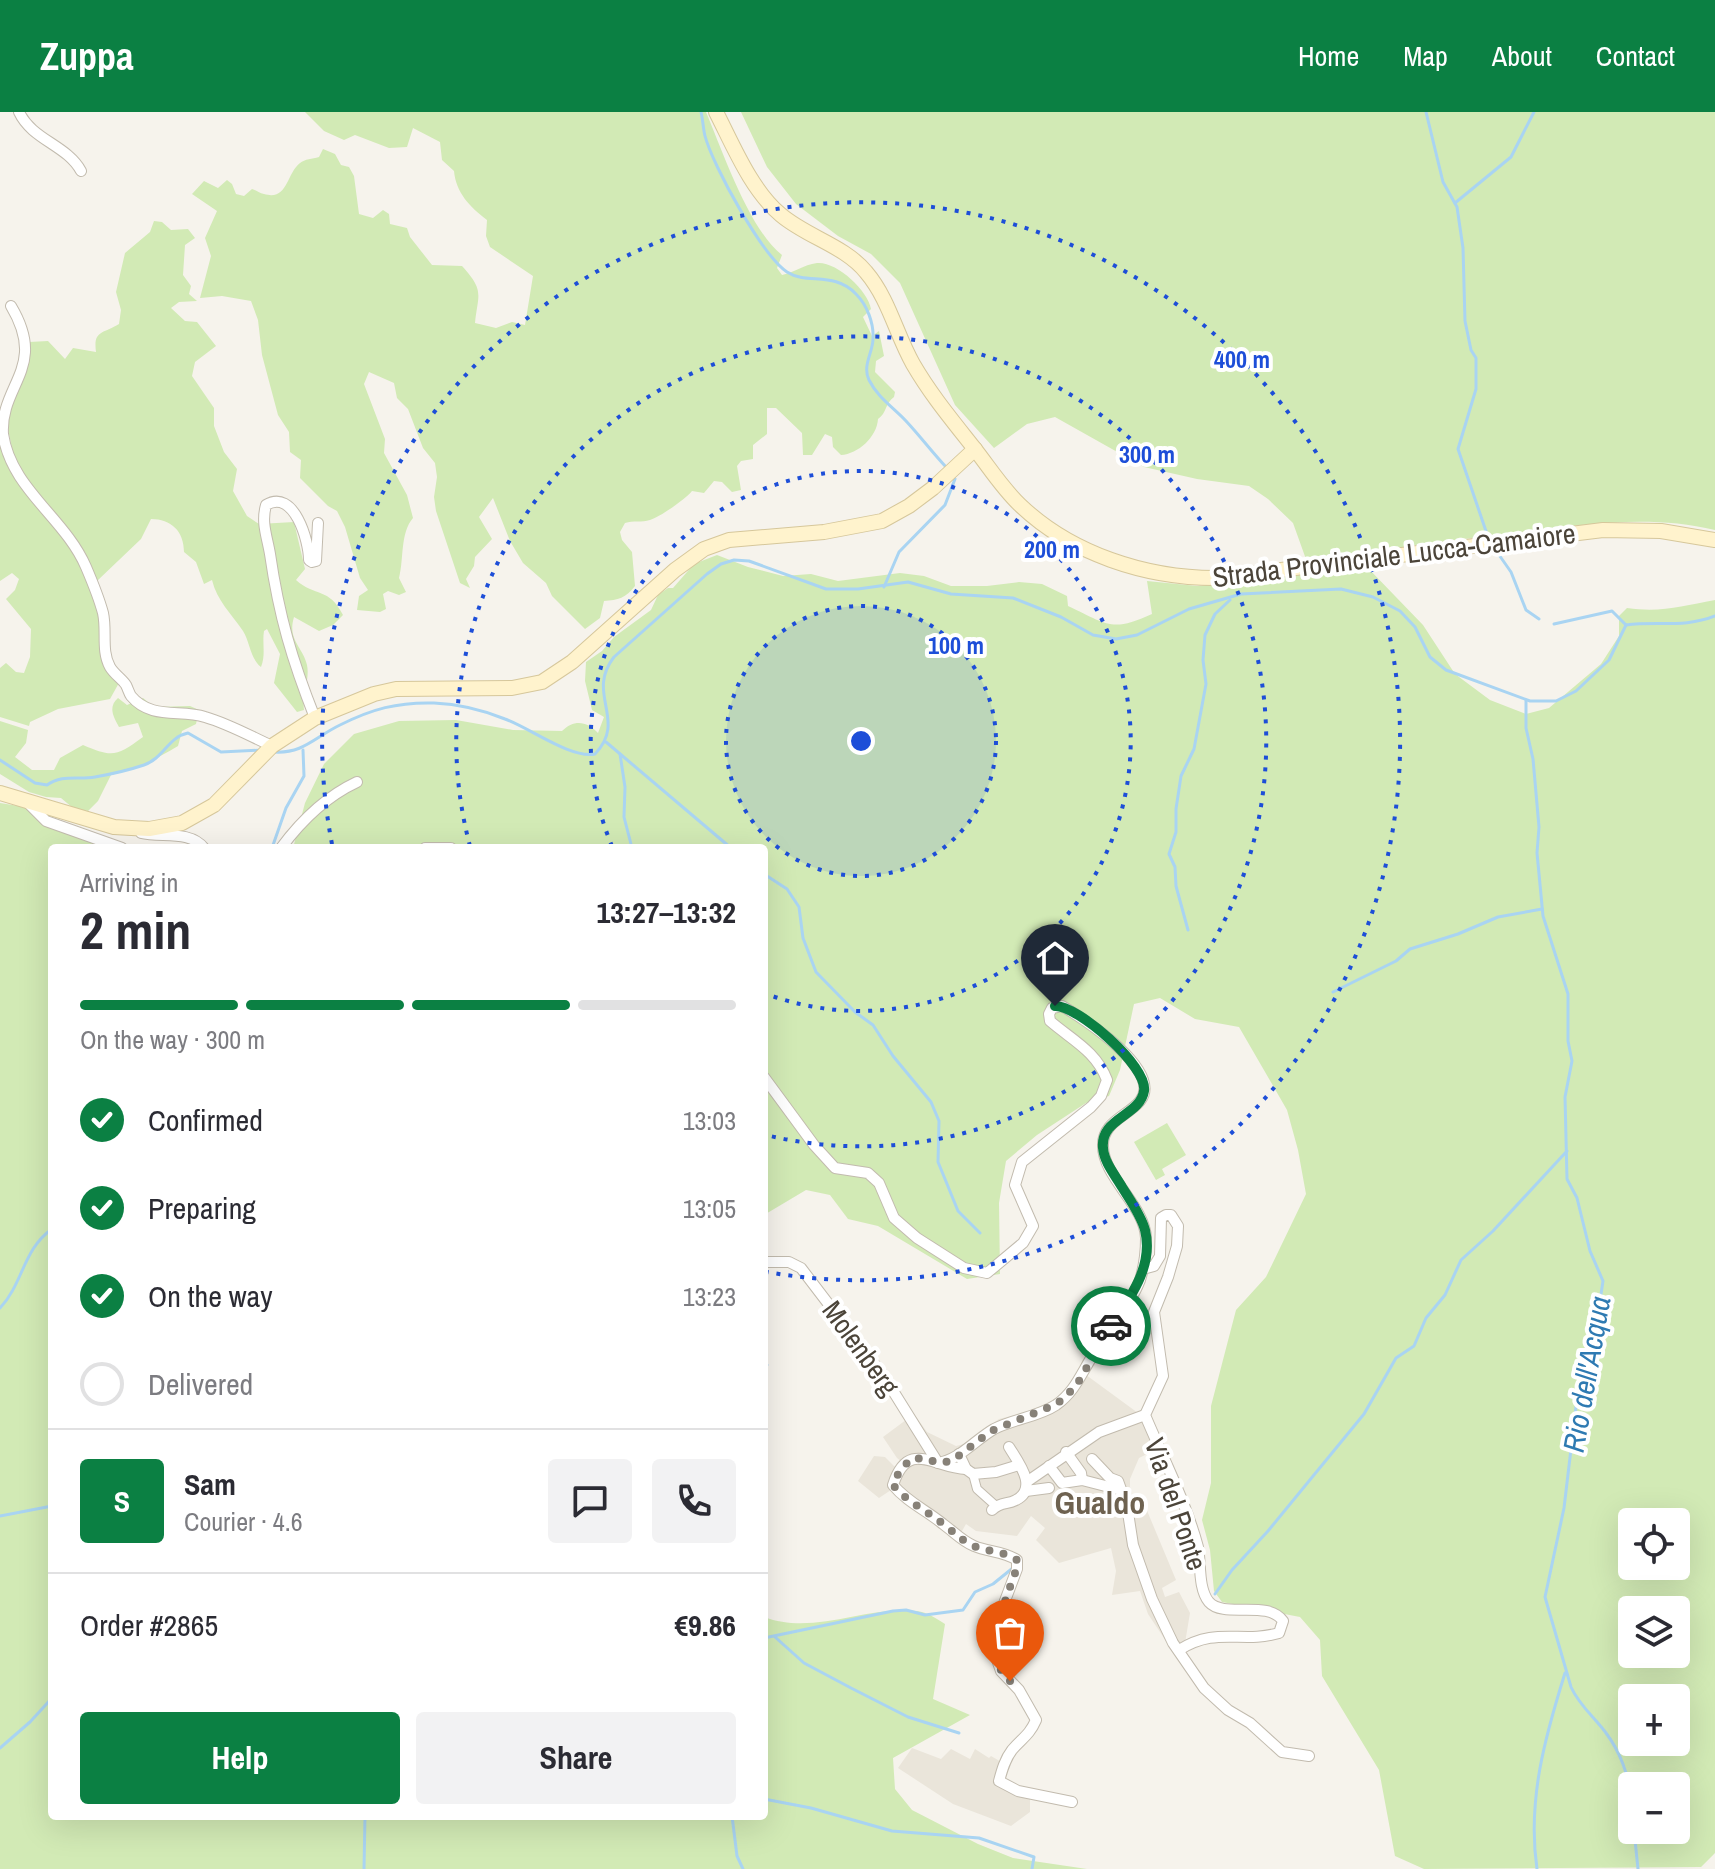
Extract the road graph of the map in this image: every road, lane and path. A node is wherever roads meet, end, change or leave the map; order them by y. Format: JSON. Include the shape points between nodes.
{"nodes":[{"id":1,"x":19,"y":112,"type":"edge"},
{"id":2,"x":716,"y":112,"type":"edge"},
{"id":3,"x":81,"y":171,"type":"dead end"},
{"id":4,"x":11,"y":306,"type":"dead end"},
{"id":5,"x":975,"y":449,"type":"junction"},
{"id":6,"x":318,"y":523,"type":"dead end"},
{"id":7,"x":1715,"y":540,"type":"edge"},
{"id":8,"x":315,"y":718,"type":"junction"},
{"id":9,"x":268,"y":751,"type":"junction"},
{"id":10,"x":357,"y":782,"type":"dead end"},
{"id":11,"x":0,"y":793,"type":"edge"},
{"id":12,"x":27,"y":801,"type":"junction"},
{"id":13,"x":131,"y":830,"type":"junction"},
{"id":14,"x":111,"y":844,"type":"edge"},
{"id":15,"x":201,"y":844,"type":"edge"},
{"id":16,"x":284,"y":844,"type":"edge"},
{"id":17,"x":768,"y":1086,"type":"edge"},
{"id":18,"x":768,"y":1262,"type":"edge"},
{"id":19,"x":1143,"y":1269,"type":"junction"},
{"id":20,"x":1145,"y":1415,"type":"junction"},
{"id":21,"x":1009,"y":1447,"type":"dead end"},
{"id":22,"x":1066,"y":1452,"type":"junction"},
{"id":23,"x":959,"y":1454,"type":"junction"},
{"id":24,"x":1092,"y":1459,"type":"dead end"},
{"id":25,"x":938,"y":1463,"type":"junction"},
{"id":26,"x":1019,"y":1465,"type":"junction"},
{"id":27,"x":1049,"y":1466,"type":"junction"},
{"id":28,"x":969,"y":1472,"type":"junction"},
{"id":29,"x":1082,"y":1480,"type":"junction"},
{"id":30,"x":1057,"y":1485,"type":"junction"},
{"id":31,"x":1027,"y":1486,"type":"junction"},
{"id":32,"x":1121,"y":1490,"type":"junction"},
{"id":33,"x":994,"y":1508,"type":"joint"},
{"id":34,"x":1179,"y":1650,"type":"junction"},
{"id":35,"x":1309,"y":1756,"type":"dead end"},
{"id":36,"x":1072,"y":1802,"type":"dead end"}],
"edges":[{"from":1,"to":3,"type":"street","via":[[29,129],[75,161]]},
{"from":2,"to":5,"type":"main road","name":"Strada Provinciale Lucca-Camaiore","via":[[779,214],[864,269],[881,292],[930,394]]},
{"from":4,"to":9,"type":"street","via":[[25,345],[3,420],[8,454],[86,566],[103,613],[110,667],[131,696],[152,711],[224,723]]},
{"from":5,"to":7,"type":"main road","name":"Strada Provinciale Lucca-Camaiore","via":[[1018,503],[1059,534],[1124,564],[1174,575],[1236,577],[1603,530],[1661,531]]},
{"from":5,"to":8,"type":"main road","via":[[933,488],[882,521],[729,540],[704,549],[542,682],[512,688],[396,689]]},
{"from":6,"to":8,"type":"street","via":[[312,562],[305,532],[291,510],[272,501],[263,517],[287,644]]},
{"from":8,"to":9,"type":"main road"},
{"from":9,"to":13,"type":"main road","via":[[195,817],[165,828]]},
{"from":10,"to":16,"type":"street","via":[[332,796]]},
{"from":11,"to":12,"type":"main road"},
{"from":12,"to":13,"type":"main road"},
{"from":12,"to":14,"type":"street","via":[[46,821]]},
{"from":13,"to":15,"type":"street"},
{"from":17,"to":19,"type":"street","via":[[835,1168],[868,1173],[879,1183],[894,1218],[917,1238],[964,1268],[987,1273],[1023,1243],[1033,1226],[1015,1185],[1022,1162],[1091,1107],[1107,1080],[1089,1050],[1050,1021],[1052,1008],[1065,1007],[1122,1050],[1144,1081],[1140,1101],[1115,1120],[1102,1146],[1144,1227]]},
{"from":18,"to":25,"type":"street","name":"Molenberg","via":[[801,1268],[885,1378]]},
{"from":19,"to":20,"type":"street","name":"Via del Ponte","via":[[1154,1266],[1160,1256],[1161,1218],[1171,1215],[1178,1226],[1177,1246],[1154,1312],[1163,1376]]},
{"from":19,"to":23,"type":"street","via":[[1126,1306],[1066,1396],[1052,1407],[991,1431]]},
{"from":20,"to":22,"type":"street","via":[[1099,1432]]},
{"from":20,"to":34,"type":"street","name":"Via del Ponte","via":[[1198,1548],[1210,1604],[1268,1611],[1283,1621],[1279,1633],[1206,1637]]},
{"from":21,"to":26,"type":"street"},
{"from":22,"to":27,"type":"street"},
{"from":22,"to":29,"type":"street"},
{"from":23,"to":25,"type":"street"},
{"from":23,"to":28,"type":"street"},
{"from":24,"to":32,"type":"street"},
{"from":25,"to":28,"type":"street"},
{"from":25,"to":36,"type":"street","via":[[910,1459],[893,1485],[960,1538],[1010,1555],[1018,1564],[994,1651],[1001,1671],[1036,1720],[1030,1734],[1007,1756],[999,1781],[1018,1791]]},
{"from":26,"to":28,"type":"street"},
{"from":26,"to":31,"type":"street"},
{"from":27,"to":30,"type":"street"},
{"from":27,"to":31,"type":"street"},
{"from":28,"to":33,"type":"street"},
{"from":29,"to":30,"type":"street"},
{"from":29,"to":32,"type":"street"},
{"from":30,"to":31,"type":"street"},
{"from":31,"to":33,"type":"street","via":[[1016,1500]]},
{"from":32,"to":34,"type":"street","via":[[1140,1567]]},
{"from":34,"to":35,"type":"street","via":[[1204,1688],[1228,1710],[1282,1752]]}]}
